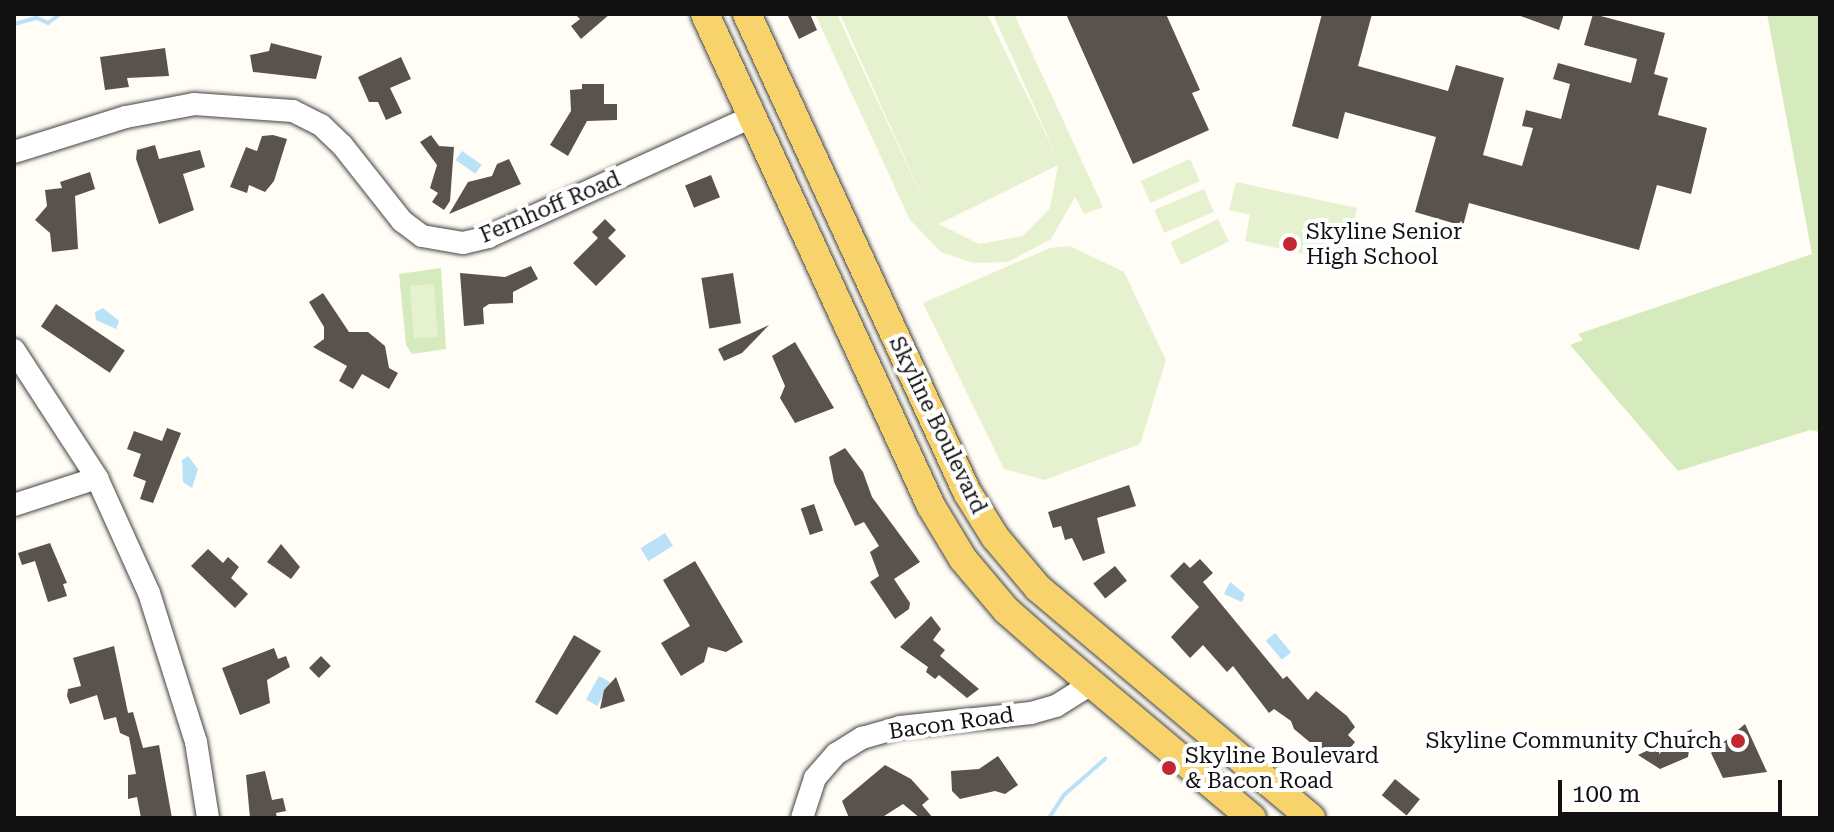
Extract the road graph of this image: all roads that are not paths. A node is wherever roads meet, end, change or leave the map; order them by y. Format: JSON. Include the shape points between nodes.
{"nodes":[{"id":1,"x":705,"y":14,"type":"edge"},
{"id":2,"x":747,"y":14,"type":"edge"},
{"id":3,"x":751,"y":117,"type":"junction"},
{"id":4,"x":14,"y":152,"type":"edge"},
{"id":5,"x":14,"y":350,"type":"edge"},
{"id":6,"x":97,"y":478,"type":"junction"},
{"id":7,"x":14,"y":505,"type":"edge"},
{"id":8,"x":1091,"y":684,"type":"junction"},
{"id":9,"x":208,"y":818,"type":"edge"},
{"id":10,"x":802,"y":818,"type":"edge"},
{"id":11,"x":1252,"y":818,"type":"edge"},
{"id":12,"x":1311,"y":818,"type":"edge"}],
"edges":[{"from":1,"to":3,"type":"main road","name":"Skyline Boulevard"},
{"from":2,"to":12,"type":"main road","name":"Skyline Boulevard","via":[[967,492],[995,537],[1038,588]]},
{"from":3,"to":4,"type":"street","name":"Fernhoff Road","via":[[488,237],[463,243],[422,236],[402,221],[342,145],[321,125],[293,111],[194,104],[126,117]]},
{"from":3,"to":8,"type":"main road","name":"Skyline Boulevard","via":[[931,506],[963,559],[1006,610]]},
{"from":5,"to":6,"type":"street"},
{"from":6,"to":7,"type":"street"},
{"from":6,"to":9,"type":"street","via":[[149,593],[174,665],[196,742]]},
{"from":8,"to":10,"type":"street","name":"Bacon Road","via":[[1056,706],[1031,713],[900,727],[862,738],[836,754],[815,778]]},
{"from":8,"to":11,"type":"main road","name":"Skyline Boulevard"}]}
